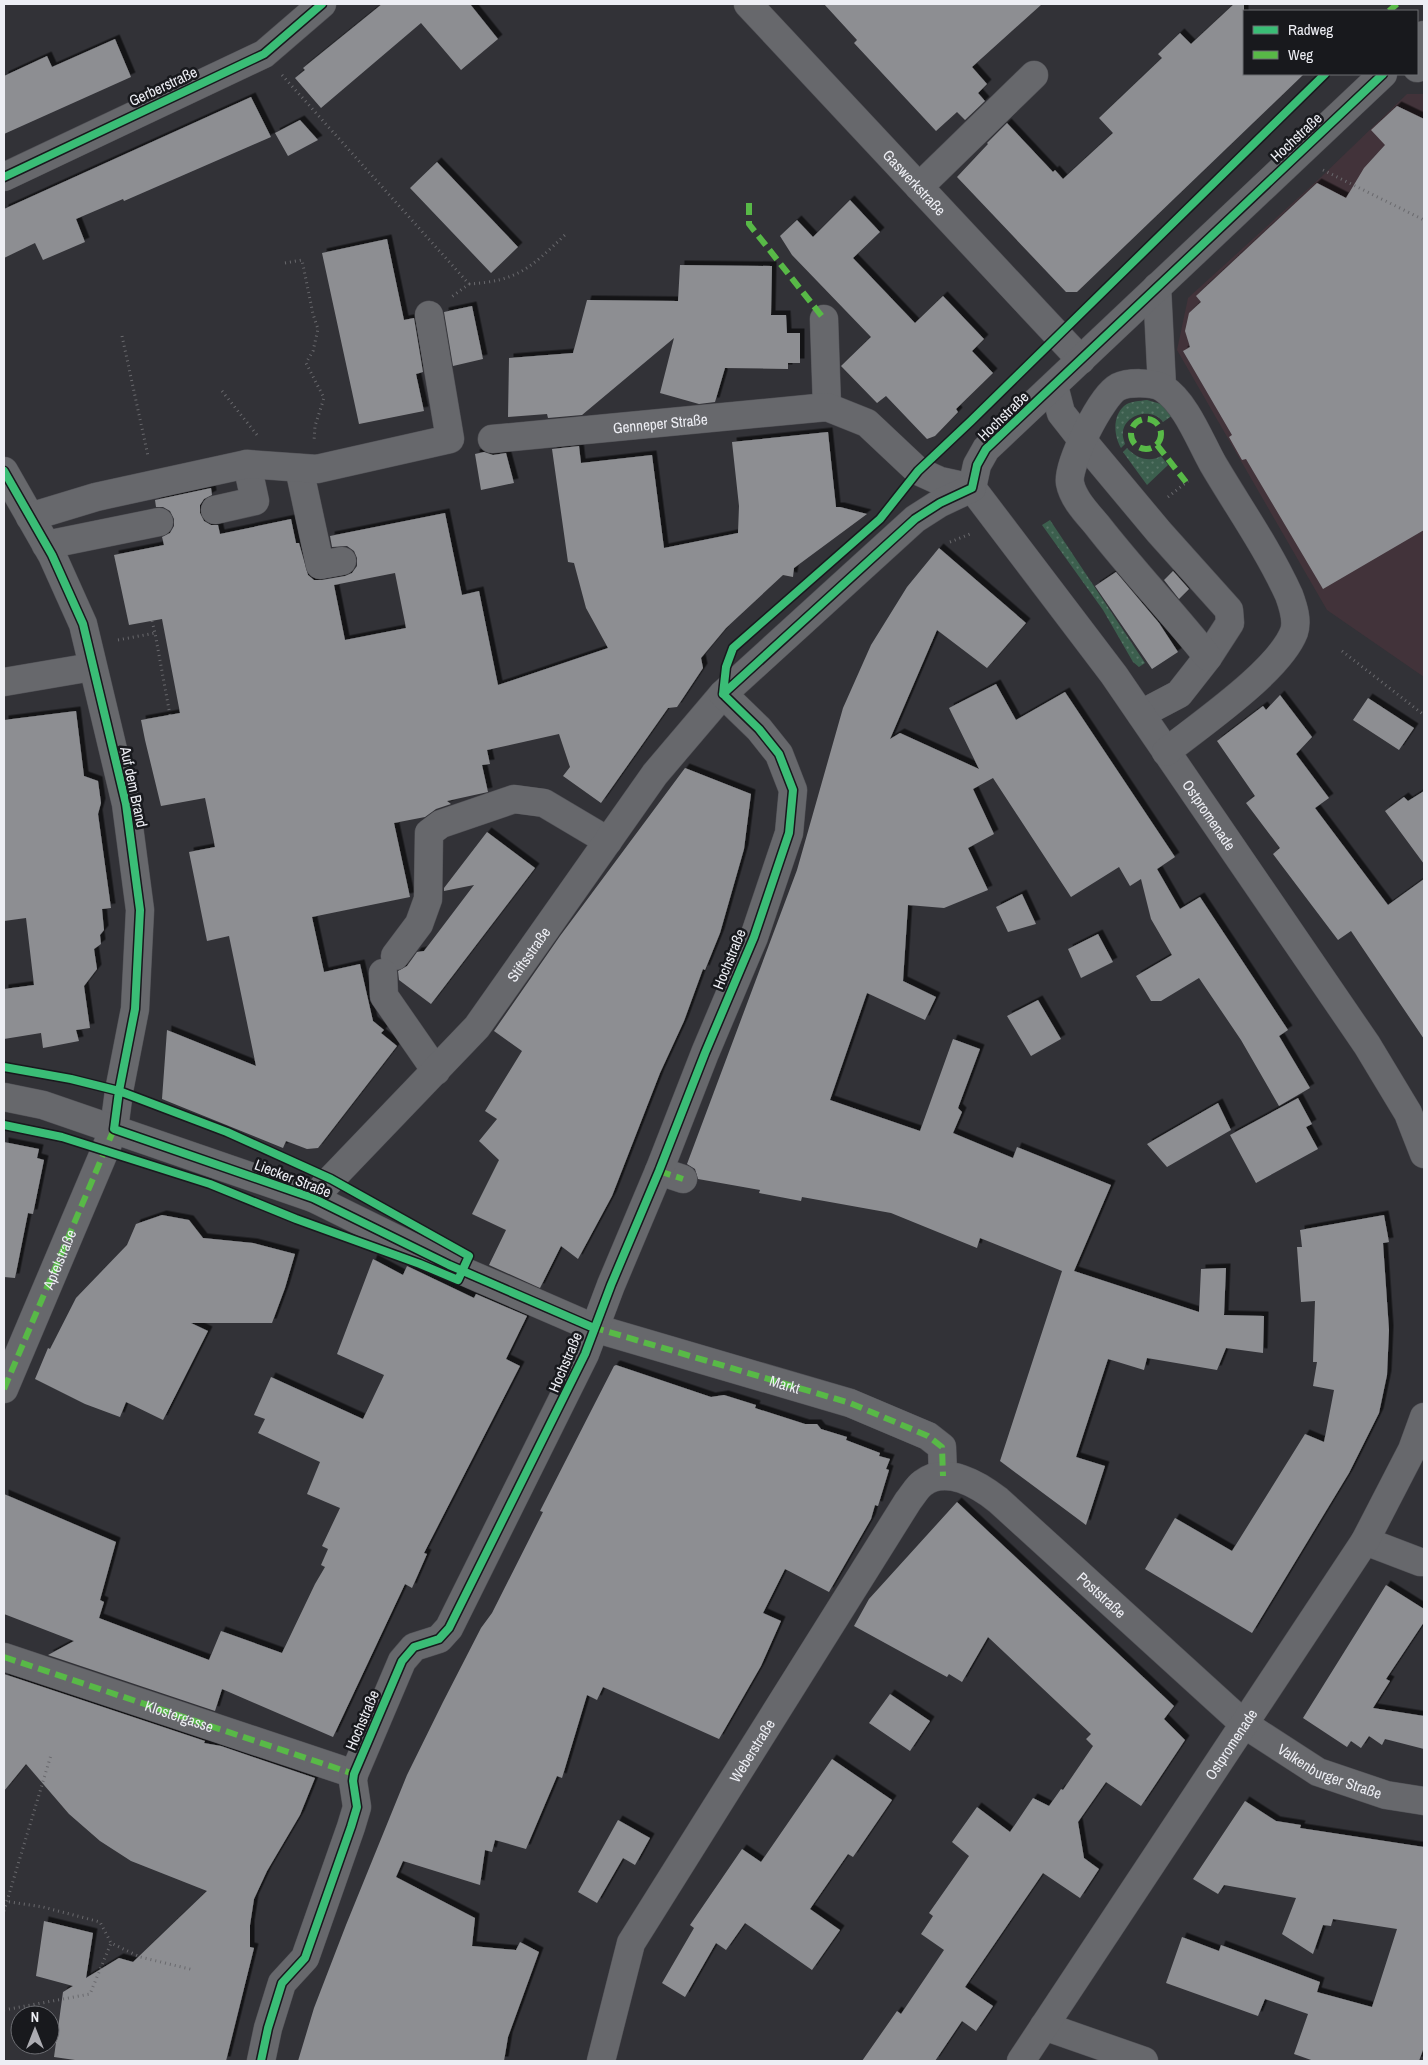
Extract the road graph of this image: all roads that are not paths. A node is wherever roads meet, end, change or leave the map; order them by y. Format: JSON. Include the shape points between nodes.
{"nodes":[{"id":1,"x":322,"y":4,"type":"edge"},
{"id":2,"x":748,"y":4,"type":"edge"},
{"id":3,"x":1034,"y":75,"type":"dead end"},
{"id":4,"x":1382,"y":75,"type":"edge"},
{"id":5,"x":4,"y":177,"type":"edge"},
{"id":6,"x":919,"y":187,"type":"junction"},
{"id":7,"x":1157,"y":287,"type":"junction"},
{"id":8,"x":429,"y":315,"type":"dead end"},
{"id":9,"x":824,"y":320,"type":"dead end"},
{"id":10,"x":1081,"y":360,"type":"junction"},
{"id":11,"x":1054,"y":386,"type":"junction"},
{"id":12,"x":1162,"y":387,"type":"junction"},
{"id":13,"x":827,"y":407,"type":"junction"},
{"id":14,"x":492,"y":439,"type":"dead end"},
{"id":15,"x":1082,"y":441,"type":"junction"},
{"id":16,"x":306,"y":459,"type":"junction"},
{"id":17,"x":247,"y":464,"type":"junction"},
{"id":18,"x":4,"y":471,"type":"edge"},
{"id":19,"x":972,"y":488,"type":"junction"},
{"id":20,"x":215,"y":510,"type":"dead end"},
{"id":21,"x":30,"y":517,"type":"junction"},
{"id":22,"x":159,"y":522,"type":"dead end"},
{"id":23,"x":46,"y":545,"type":"junction"},
{"id":24,"x":342,"y":561,"type":"dead end"},
{"id":25,"x":1208,"y":656,"type":"junction"},
{"id":26,"x":90,"y":657,"type":"junction"},
{"id":27,"x":4,"y":682,"type":"edge"},
{"id":28,"x":723,"y":694,"type":"junction"},
{"id":29,"x":1141,"y":714,"type":"junction"},
{"id":30,"x":1166,"y":752,"type":"junction"},
{"id":31,"x":608,"y":841,"type":"junction"},
{"id":32,"x":436,"y":1070,"type":"junction"},
{"id":33,"x":4,"y":1097,"type":"edge"},
{"id":34,"x":114,"y":1129,"type":"junction"},
{"id":35,"x":1424,"y":1154,"type":"edge"},
{"id":36,"x":313,"y":1198,"type":"junction"},
{"id":37,"x":594,"y":1328,"type":"junction"},
{"id":38,"x":4,"y":1389,"type":"edge"},
{"id":39,"x":1424,"y":1417,"type":"edge"},
{"id":40,"x":948,"y":1476,"type":"junction"},
{"id":41,"x":1365,"y":1541,"type":"junction"},
{"id":42,"x":1424,"y":1562,"type":"edge"},
{"id":43,"x":4,"y":1657,"type":"edge"},
{"id":44,"x":1244,"y":1724,"type":"junction"},
{"id":45,"x":354,"y":1774,"type":"junction"},
{"id":46,"x":1424,"y":1801,"type":"edge"},
{"id":47,"x":1044,"y":2026,"type":"junction"},
{"id":48,"x":262,"y":2061,"type":"edge"},
{"id":49,"x":601,"y":2061,"type":"edge"},
{"id":50,"x":1021,"y":2061,"type":"edge"},
{"id":51,"x":1144,"y":2061,"type":"edge"}],
"edges":[{"from":1,"to":5,"type":"street","name":"Gerberstraße","via":[[264,54]]},
{"from":2,"to":6,"type":"street","name":"Gaswerkstraße"},
{"from":3,"to":6,"type":"street"},
{"from":4,"to":7,"type":"street","name":"Hochstraße"},
{"from":6,"to":10,"type":"street","name":"Gaswerkstraße"},
{"from":7,"to":10,"type":"street","name":"Hochstraße"},
{"from":7,"to":12,"type":"street"},
{"from":8,"to":16,"type":"street","via":[[450,439],[318,469]]},
{"from":9,"to":13,"type":"street"},
{"from":10,"to":11,"type":"street","name":"Hochstraße"},
{"from":11,"to":15,"type":"street","via":[[1060,413]]},
{"from":11,"to":19,"type":"street","name":"Hochstraße","via":[[986,448],[977,465]]},
{"from":12,"to":15,"type":"street","via":[[1143,382],[1118,387],[1098,409]]},
{"from":12,"to":30,"type":"street","via":[[1182,407],[1266,551],[1295,614],[1295,630],[1284,652],[1227,705]]},
{"from":13,"to":14,"type":"street","name":"Genneper Straße"},
{"from":13,"to":19,"type":"street","name":"Genneper Straße","via":[[867,423],[918,471],[940,481]]},
{"from":15,"to":25,"type":"street","via":[[1071,467],[1070,482],[1077,500]]},
{"from":15,"to":25,"type":"street","via":[[1229,610],[1230,623]]},
{"from":16,"to":17,"type":"street"},
{"from":16,"to":24,"type":"street","via":[[320,565]]},
{"from":17,"to":20,"type":"street","via":[[255,501]]},
{"from":17,"to":21,"type":"street","via":[[96,497]]},
{"from":18,"to":21,"type":"street","name":"Auf dem Brand"},
{"from":19,"to":28,"type":"street","via":[[915,519]]},
{"from":19,"to":29,"type":"street","name":"Ostpromenade"},
{"from":21,"to":23,"type":"street","name":"Auf dem Brand"},
{"from":22,"to":23,"type":"street"},
{"from":23,"to":26,"type":"street","name":"Auf dem Brand","via":[[83,624]]},
{"from":25,"to":29,"type":"street","via":[[1179,694]]},
{"from":26,"to":27,"type":"street"},
{"from":26,"to":34,"type":"street","name":"Auf dem Brand","via":[[126,804],[140,910],[135,1009]]},
{"from":28,"to":31,"type":"street","name":"Stiftsstraße","via":[[655,774]]},
{"from":28,"to":37,"type":"street","name":"Hochstraße","via":[[779,754],[793,790],[789,833],[754,937],[705,1053],[671,1175]]},
{"from":29,"to":30,"type":"street","name":"Ostpromenade"},
{"from":30,"to":35,"type":"street","name":"Ostpromenade","via":[[1367,1045],[1408,1112]]},
{"from":31,"to":32,"type":"street","name":"Stiftsstraße","via":[[477,1028]]},
{"from":31,"to":32,"type":"street","via":[[544,803],[514,799],[440,824],[429,833],[428,900],[419,924],[389,965],[384,996]]},
{"from":32,"to":36,"type":"street","name":"Stiftsstraße"},
{"from":33,"to":34,"type":"street","name":"Liecker Straße","via":[[43,1105]]},
{"from":34,"to":36,"type":"street","name":"Liecker Straße"},
{"from":34,"to":38,"type":"street","name":"Apfelstraße"},
{"from":36,"to":37,"type":"street","name":"Liecker Straße","via":[[450,1265]]},
{"from":37,"to":40,"type":"street","name":"Markt","via":[[859,1407],[928,1436],[942,1447]]},
{"from":37,"to":45,"type":"street","name":"Hochstraße","via":[[576,1377],[449,1628],[439,1639],[414,1648],[402,1661]]},
{"from":39,"to":41,"type":"street","name":"Ostpromenade","via":[[1412,1450]]},
{"from":40,"to":44,"type":"street","name":"Poststraße","via":[[971,1483],[998,1500]]},
{"from":40,"to":49,"type":"street","name":"Weberstraße","via":[[933,1477],[922,1483],[908,1501],[631,1942]]},
{"from":41,"to":42,"type":"street"},
{"from":41,"to":44,"type":"street","name":"Ostpromenade"},
{"from":43,"to":45,"type":"street","name":"Klostergasse"},
{"from":44,"to":46,"type":"street","name":"Valkenburger Straße","via":[[1318,1772],[1386,1795]]},
{"from":44,"to":47,"type":"street","name":"Ostpromenade"},
{"from":45,"to":48,"type":"street","name":"Hochstraße","via":[[357,1807],[351,1827],[305,1958],[282,1983]]},
{"from":47,"to":50,"type":"street","name":"Ostpromenade"},
{"from":47,"to":51,"type":"street"}]}
